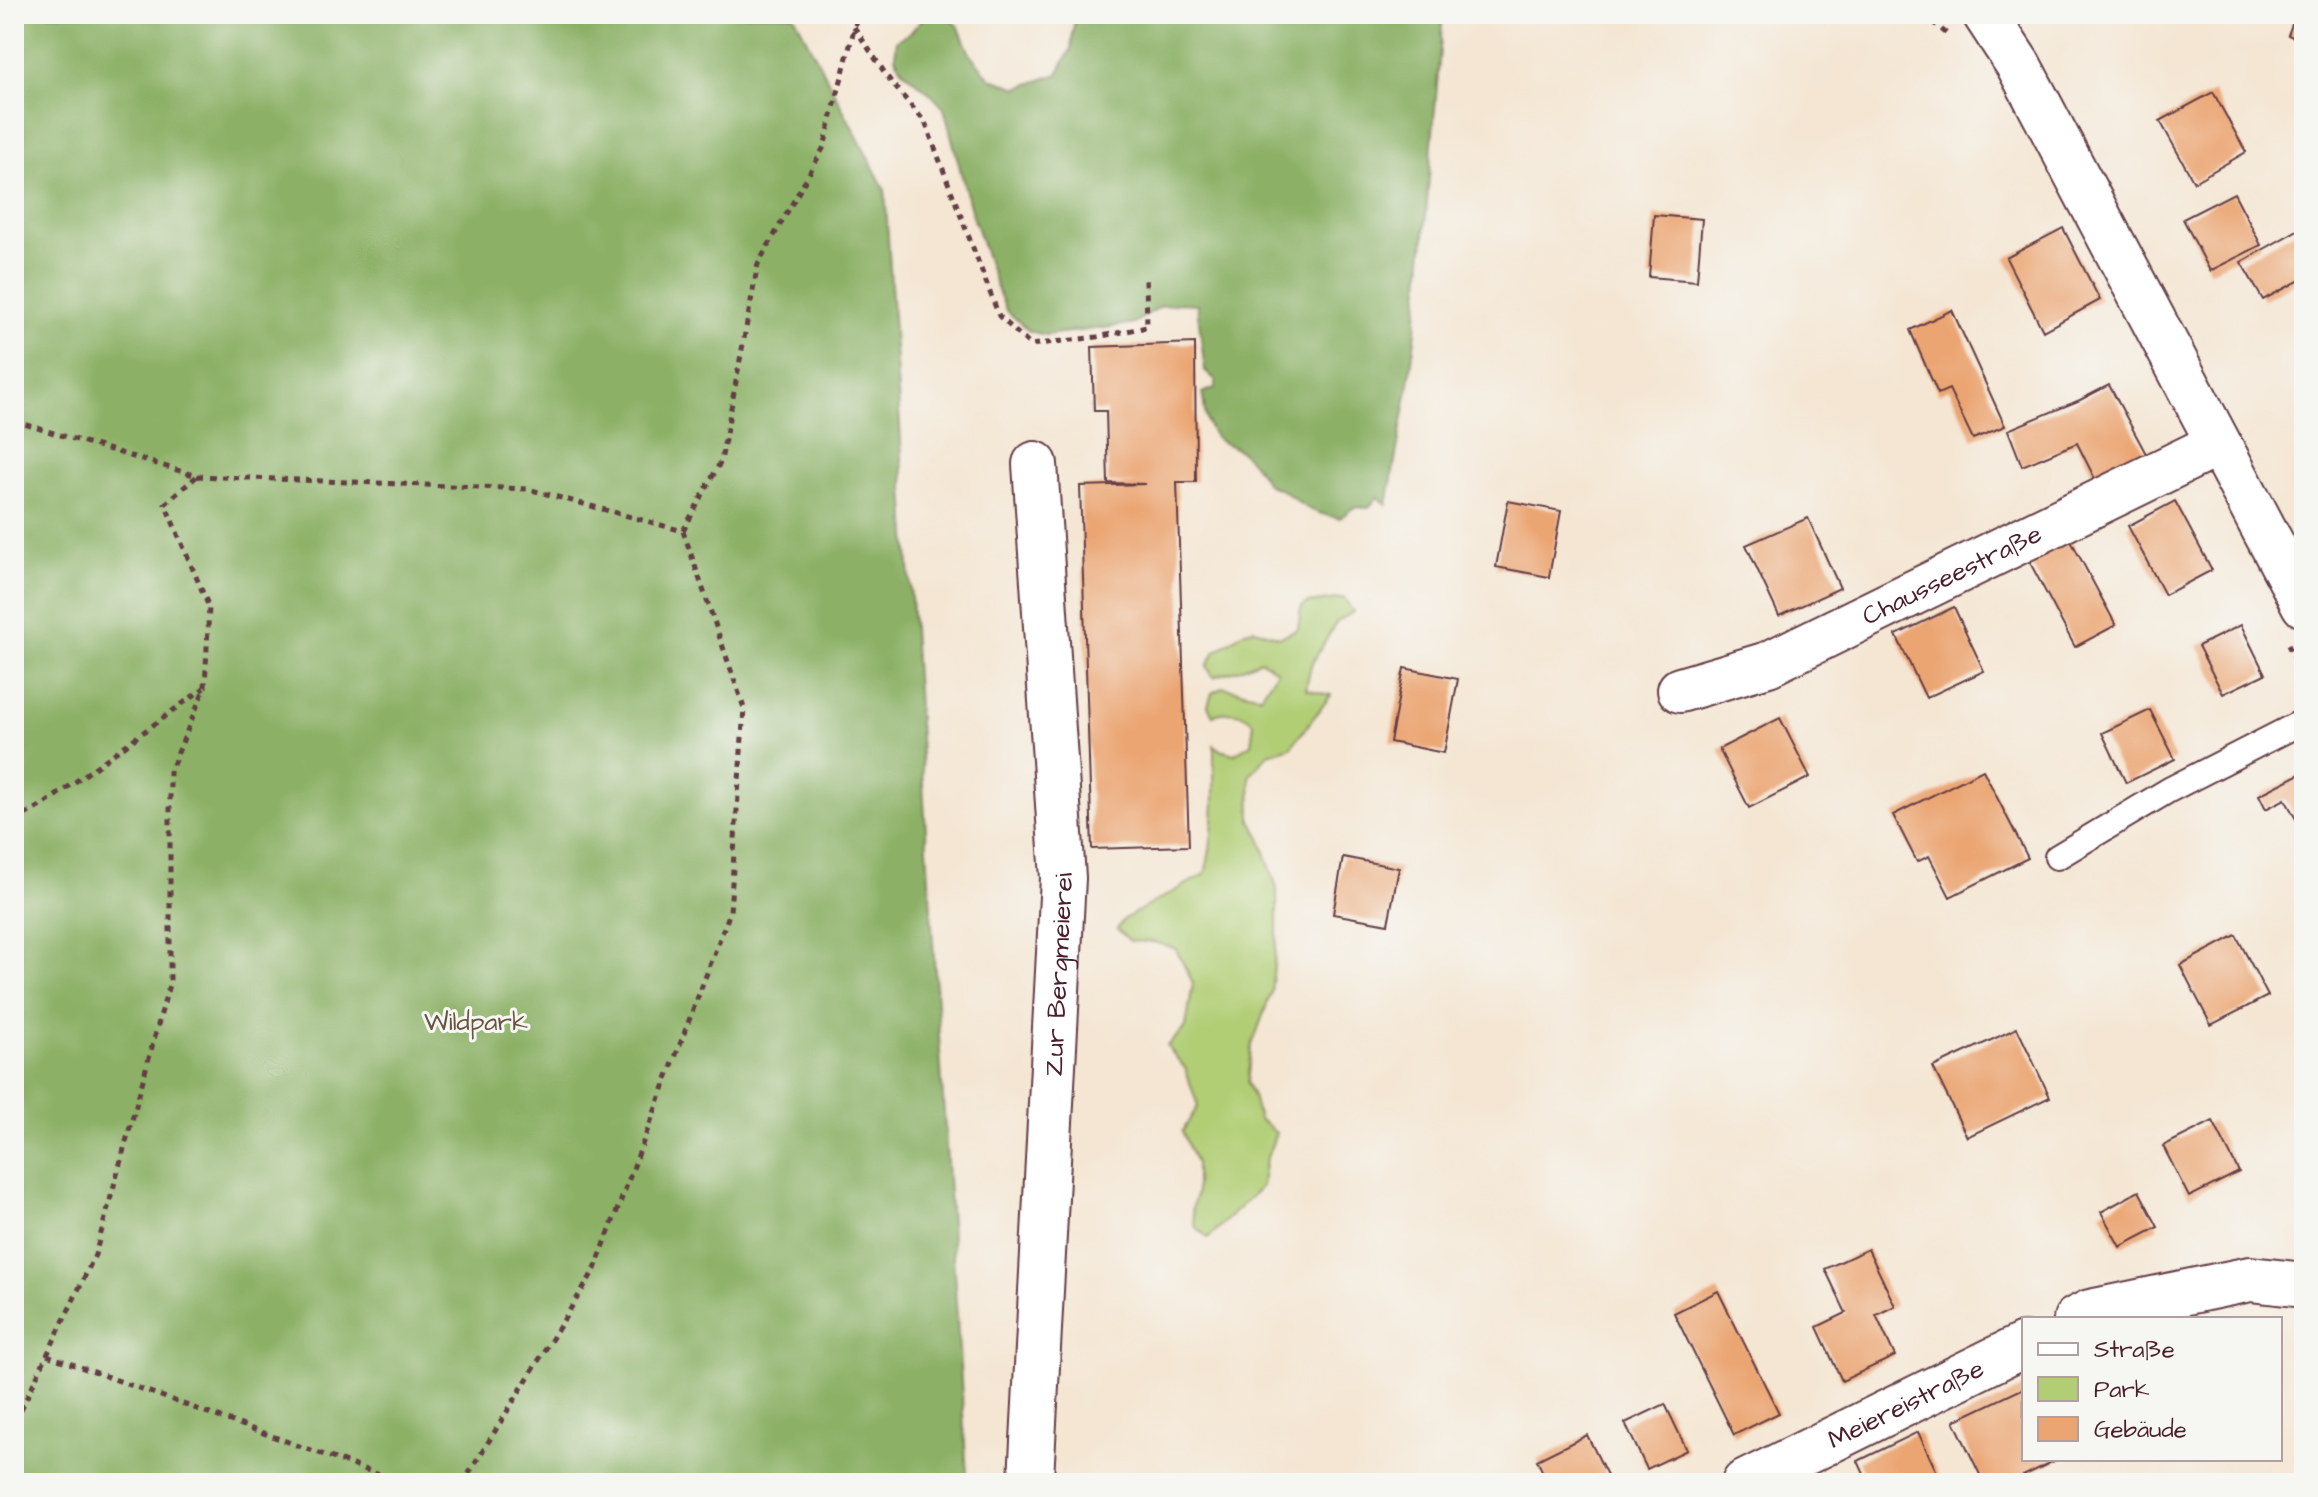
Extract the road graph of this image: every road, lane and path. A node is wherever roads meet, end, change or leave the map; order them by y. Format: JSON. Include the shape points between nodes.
{"nodes":[{"id":1,"x":858,"y":14,"type":"edge"},
{"id":2,"x":1985,"y":14,"type":"edge"},
{"id":3,"x":854,"y":26,"type":"junction"},
{"id":4,"x":1146,"y":280,"type":"dead end"},
{"id":5,"x":14,"y":421,"type":"edge"},
{"id":6,"x":2218,"y":444,"type":"junction"},
{"id":7,"x":1035,"y":464,"type":"dead end"},
{"id":8,"x":197,"y":476,"type":"junction"},
{"id":9,"x":683,"y":531,"type":"junction"},
{"id":10,"x":2304,"y":605,"type":"edge"},
{"id":11,"x":205,"y":687,"type":"junction"},
{"id":12,"x":1680,"y":690,"type":"dead end"},
{"id":13,"x":2304,"y":721,"type":"edge"},
{"id":14,"x":14,"y":821,"type":"edge"},
{"id":15,"x":2057,"y":857,"type":"dead end"},
{"id":16,"x":2304,"y":1285,"type":"edge"},
{"id":17,"x":2080,"y":1317,"type":"edge"},
{"id":18,"x":2022,"y":1346,"type":"edge"},
{"id":19,"x":47,"y":1355,"type":"junction"},
{"id":20,"x":18,"y":1409,"type":"edge"},
{"id":21,"x":14,"y":1424,"type":"edge"},
{"id":22,"x":402,"y":1483,"type":"edge"},
{"id":23,"x":463,"y":1483,"type":"edge"},
{"id":24,"x":1034,"y":1483,"type":"edge"},
{"id":25,"x":1744,"y":1483,"type":"edge"}],
"edges":[{"from":1,"to":3,"type":"path"},
{"from":2,"to":6,"type":"street","via":[[2019,66]]},
{"from":3,"to":4,"type":"path","via":[[925,122],[999,316],[1030,345],[1147,327]]},
{"from":3,"to":9,"type":"path","via":[[824,147],[758,264],[721,461]]},
{"from":5,"to":8,"type":"path"},
{"from":6,"to":10,"type":"street"},
{"from":6,"to":12,"type":"street","name":"Chausseestraße","via":[[1768,664]]},
{"from":7,"to":24,"type":"street","name":"Zur Bergmeierei","via":[[1063,878]]},
{"from":8,"to":9,"type":"path","via":[[528,489]]},
{"from":8,"to":11,"type":"path","via":[[165,504],[209,607]]},
{"from":9,"to":23,"type":"path","via":[[744,708],[730,912],[595,1269]]},
{"from":11,"to":14,"type":"path"},
{"from":11,"to":19,"type":"path","via":[[170,772],[170,981],[95,1255]]},
{"from":13,"to":15,"type":"lane","via":[[2169,790]]},
{"from":16,"to":17,"type":"street","via":[[2250,1279]]},
{"from":18,"to":25,"type":"street","name":"Meiereistraße"},
{"from":19,"to":20,"type":"path"},
{"from":19,"to":22,"type":"path"},
{"from":20,"to":21,"type":"path"}]}
